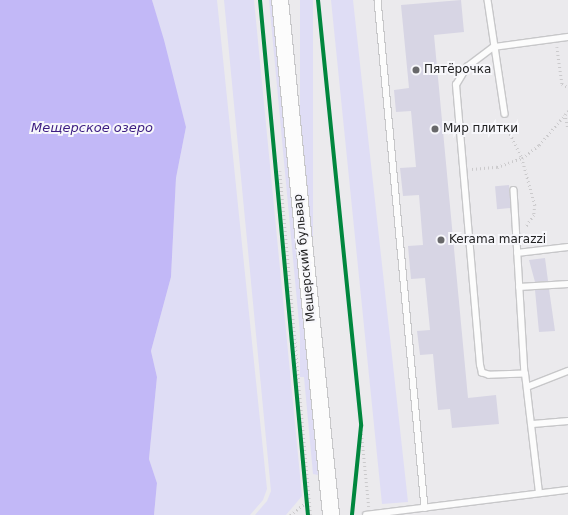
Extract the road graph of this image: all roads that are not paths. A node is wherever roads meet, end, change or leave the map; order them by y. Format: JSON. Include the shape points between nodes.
{"nodes":[{"id":1,"x":280,"y":0,"type":"edge"},
{"id":2,"x":378,"y":0,"type":"edge"},
{"id":3,"x":488,"y":0,"type":"edge"},
{"id":4,"x":568,"y":37,"type":"edge"},
{"id":5,"x":494,"y":47,"type":"junction"},
{"id":6,"x":505,"y":114,"type":"road end"},
{"id":7,"x":514,"y":190,"type":"dead end"},
{"id":8,"x":568,"y":247,"type":"edge"},
{"id":9,"x":518,"y":253,"type":"junction"},
{"id":10,"x":568,"y":284,"type":"edge"},
{"id":11,"x":519,"y":287,"type":"junction"},
{"id":12,"x":568,"y":371,"type":"edge"},
{"id":13,"x":525,"y":374,"type":"junction"},
{"id":14,"x":527,"y":387,"type":"junction"},
{"id":15,"x":568,"y":421,"type":"edge"},
{"id":16,"x":533,"y":424,"type":"junction"},
{"id":17,"x":568,"y":490,"type":"edge"},
{"id":18,"x":539,"y":493,"type":"junction"},
{"id":19,"x":425,"y":508,"type":"junction"},
{"id":20,"x":331,"y":515,"type":"edge"},
{"id":21,"x":368,"y":515,"type":"edge"}],
"edges":[{"from":1,"to":20,"type":"main road","name":"Мещерский бульвар"},
{"from":2,"to":19,"type":"lane"},
{"from":3,"to":5,"type":"lane"},
{"from":4,"to":5,"type":"lane"},
{"from":5,"to":6,"type":"lane"},
{"from":5,"to":13,"type":"lane","via":[[467,67],[456,84],[482,373]]},
{"from":7,"to":9,"type":"lane"},
{"from":8,"to":9,"type":"lane"},
{"from":9,"to":11,"type":"lane"},
{"from":10,"to":11,"type":"lane"},
{"from":11,"to":13,"type":"lane"},
{"from":12,"to":14,"type":"lane"},
{"from":13,"to":14,"type":"lane"},
{"from":14,"to":16,"type":"lane"},
{"from":15,"to":16,"type":"lane"},
{"from":16,"to":18,"type":"lane"},
{"from":17,"to":18,"type":"lane"},
{"from":18,"to":19,"type":"lane"},
{"from":19,"to":21,"type":"lane"}]}
